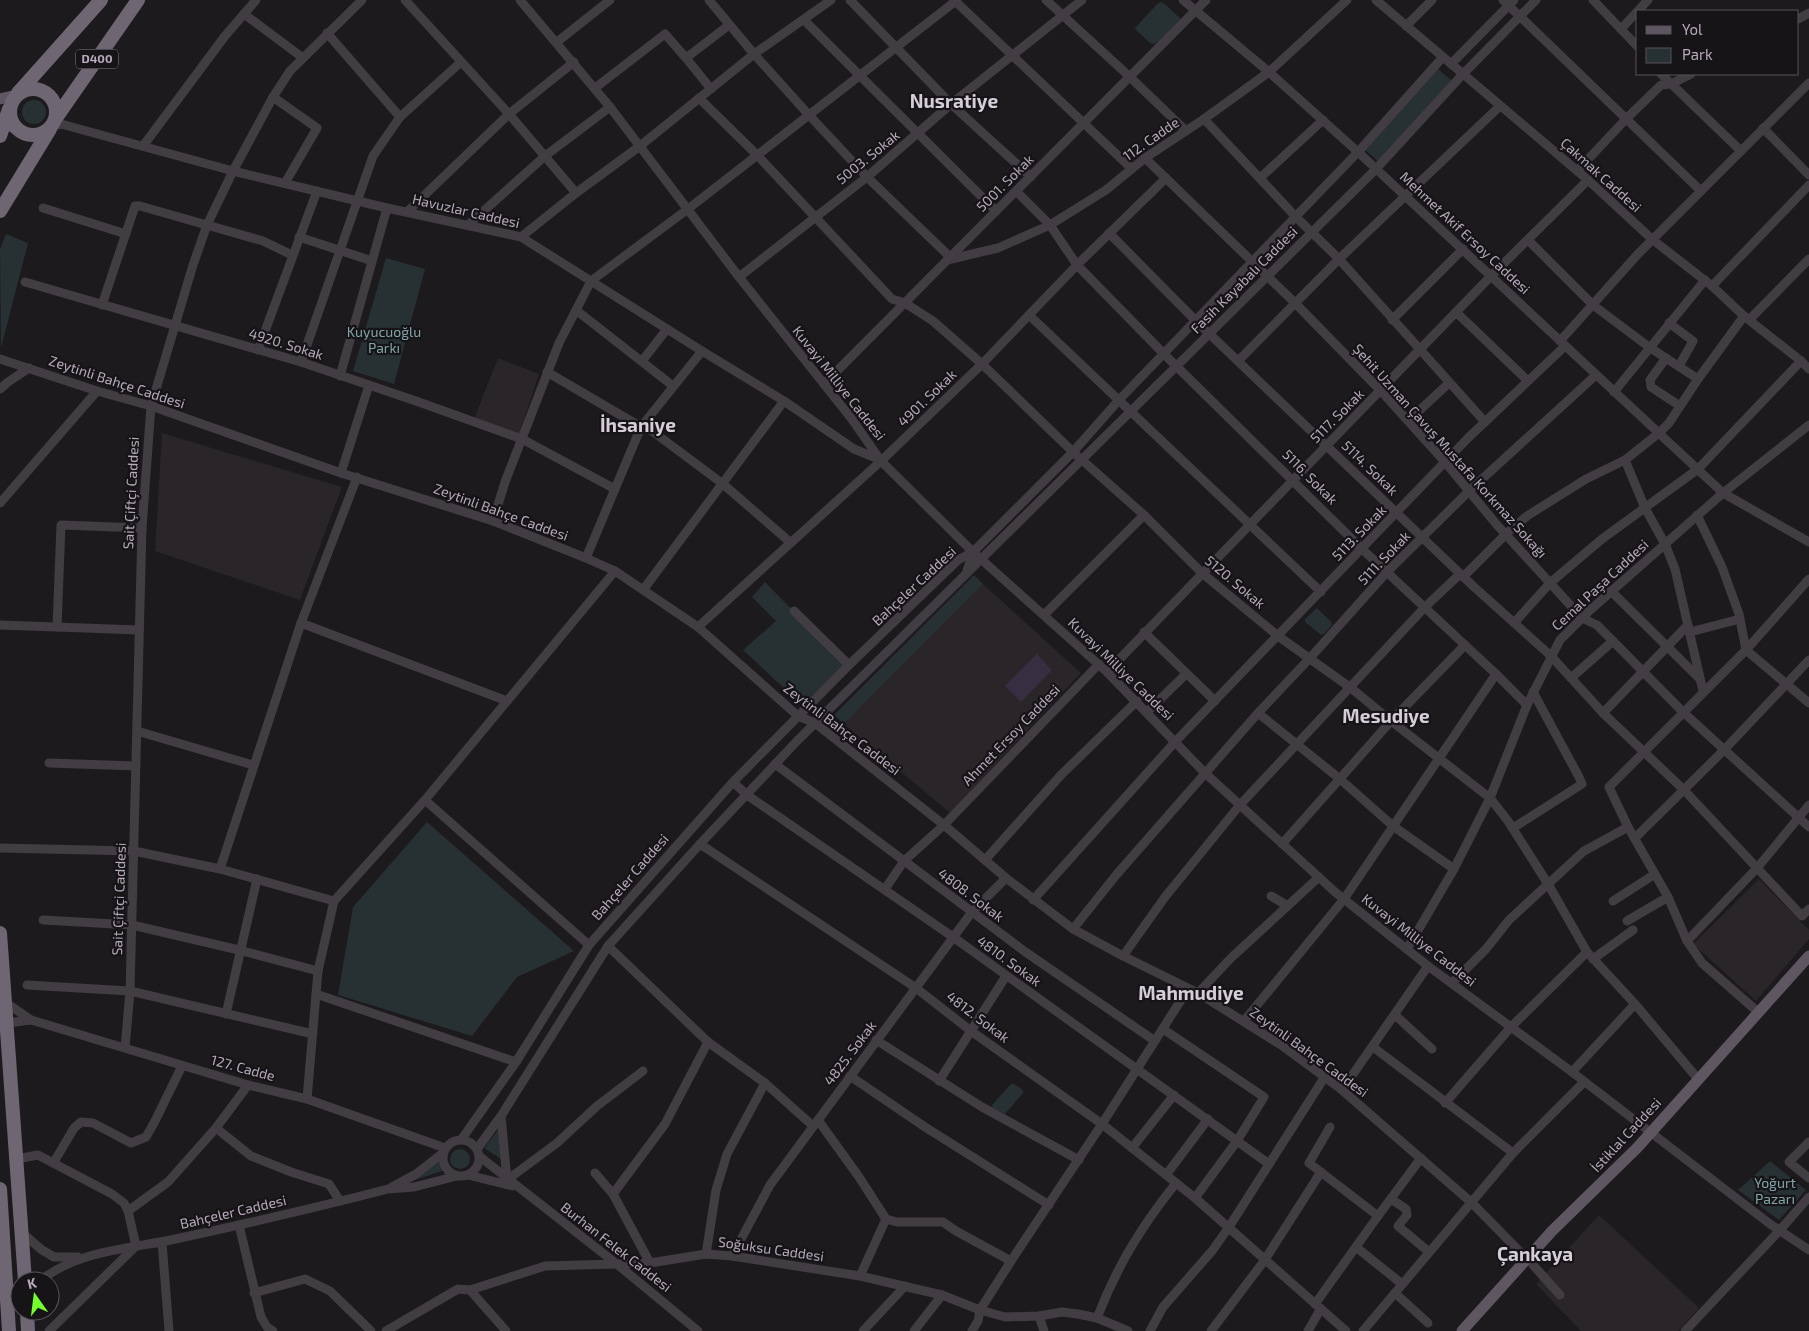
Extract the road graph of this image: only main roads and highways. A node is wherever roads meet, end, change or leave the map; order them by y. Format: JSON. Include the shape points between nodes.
{"nodes":[{"id":1,"x":101,"y":0,"type":"edge"},
{"id":2,"x":138,"y":0,"type":"edge"},
{"id":3,"x":16,"y":95,"type":"junction"},
{"id":4,"x":5,"y":104,"type":"edge"},
{"id":5,"x":54,"y":122,"type":"junction"},
{"id":6,"x":5,"y":128,"type":"edge"},
{"id":7,"x":0,"y":211,"type":"edge"},
{"id":8,"x":0,"y":933,"type":"edge"},
{"id":9,"x":1809,"y":956,"type":"edge"},
{"id":10,"x":2,"y":1000,"type":"edge"},
{"id":11,"x":4,"y":1021,"type":"edge"},
{"id":12,"x":0,"y":1189,"type":"edge"},
{"id":13,"x":24,"y":1271,"type":"edge"},
{"id":14,"x":3,"y":1274,"type":"edge"},
{"id":15,"x":9,"y":1331,"type":"edge"},
{"id":16,"x":1462,"y":1331,"type":"edge"}],
"edges":[{"from":1,"to":3,"type":"highway","number":"D400"},
{"from":2,"to":5,"type":"highway","number":"D400"},
{"from":3,"to":4,"type":"highway"},
{"from":3,"to":5,"type":"highway","via":[[30,88],[45,92],[55,103]]},
{"from":4,"to":6,"type":"highway"},
{"from":5,"to":6,"type":"highway","via":[[46,131],[31,136]]},
{"from":5,"to":7,"type":"highway","number":"D400"},
{"from":8,"to":10,"type":"highway"},
{"from":9,"to":16,"type":"main road","name":"İstiklal Caddesi","via":[[1652,1133]]},
{"from":10,"to":11,"type":"highway"},
{"from":11,"to":13,"type":"highway"},
{"from":12,"to":14,"type":"highway"},
{"from":14,"to":15,"type":"highway"}]}
